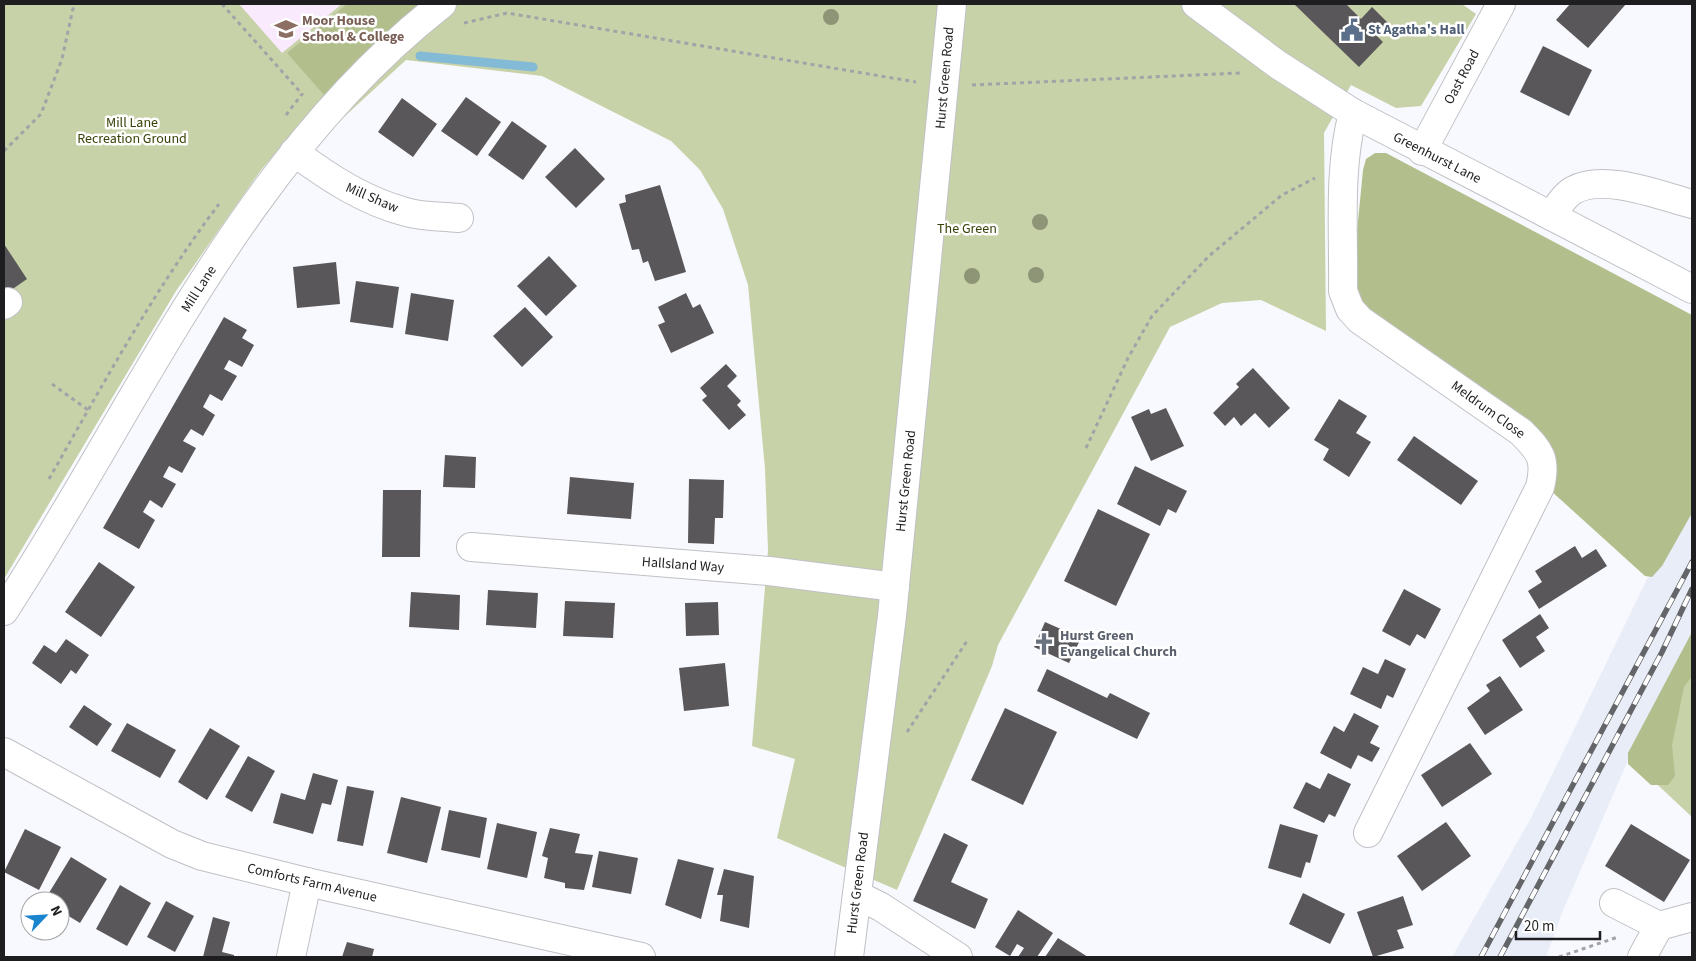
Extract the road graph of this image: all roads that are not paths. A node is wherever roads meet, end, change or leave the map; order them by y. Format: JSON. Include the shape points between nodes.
{"nodes":[{"id":1,"x":952,"y":4,"type":"edge"},
{"id":2,"x":1196,"y":4,"type":"edge"},
{"id":3,"x":1501,"y":4,"type":"edge"},
{"id":4,"x":434,"y":10,"type":"edge"},
{"id":5,"x":1353,"y":113,"type":"junction"},
{"id":6,"x":1422,"y":150,"type":"junction"},
{"id":7,"x":294,"y":152,"type":"junction"},
{"id":8,"x":1692,"y":204,"type":"edge"},
{"id":9,"x":1551,"y":216,"type":"junction"},
{"id":10,"x":459,"y":218,"type":"dead end"},
{"id":11,"x":1692,"y":289,"type":"edge"},
{"id":12,"x":471,"y":548,"type":"dead end"},
{"id":13,"x":895,"y":587,"type":"junction"},
{"id":14,"x":4,"y":612,"type":"edge"},
{"id":15,"x":4,"y":752,"type":"edge"},
{"id":16,"x":1368,"y":833,"type":"dead end"},
{"id":17,"x":307,"y":882,"type":"junction"},
{"id":18,"x":858,"y":895,"type":"junction"},
{"id":19,"x":1614,"y":903,"type":"dead end"},
{"id":20,"x":1692,"y":918,"type":"edge"},
{"id":21,"x":1659,"y":926,"type":"junction"},
{"id":22,"x":291,"y":957,"type":"edge"},
{"id":23,"x":641,"y":957,"type":"edge"},
{"id":24,"x":849,"y":957,"type":"edge"},
{"id":25,"x":958,"y":957,"type":"edge"},
{"id":26,"x":1642,"y":957,"type":"edge"}],
"edges":[{"from":1,"to":13,"type":"street","name":"Hurst Green Road"},
{"from":2,"to":5,"type":"street","name":"Greenhurst Lane","via":[[1277,64]]},
{"from":3,"to":6,"type":"street","name":"Oast Road"},
{"from":4,"to":7,"type":"street","name":"Mill Lane","via":[[384,52],[323,116]]},
{"from":5,"to":6,"type":"street","name":"Greenhurst Lane"},
{"from":5,"to":16,"type":"street","name":"Meldrum Close","via":[[1344,171],[1343,291],[1350,309],[1360,320],[1521,432],[1538,450],[1544,470],[1540,487]]},
{"from":6,"to":9,"type":"street","name":"Greenhurst Lane"},
{"from":7,"to":10,"type":"street","name":"Mill Shaw","via":[[342,186],[378,202],[407,213]]},
{"from":7,"to":14,"type":"street","name":"Mill Lane","via":[[194,295]]},
{"from":8,"to":9,"type":"street","via":[[1628,187],[1590,186],[1573,190]]},
{"from":9,"to":11,"type":"street","name":"Greenhurst Lane"},
{"from":12,"to":13,"type":"street","name":"Hallsland Way","via":[[769,571]]},
{"from":13,"to":18,"type":"street","name":"Hurst Green Road"},
{"from":15,"to":17,"type":"street","name":"Comforts Farm Avenue","via":[[172,844],[202,856]]},
{"from":17,"to":22,"type":"street"},
{"from":17,"to":23,"type":"street","name":"Comforts Farm Avenue"},
{"from":18,"to":24,"type":"street","name":"Hurst Green Road"},
{"from":18,"to":25,"type":"street","via":[[881,906]]},
{"from":19,"to":21,"type":"street"},
{"from":20,"to":21,"type":"street"},
{"from":21,"to":26,"type":"street"}]}
